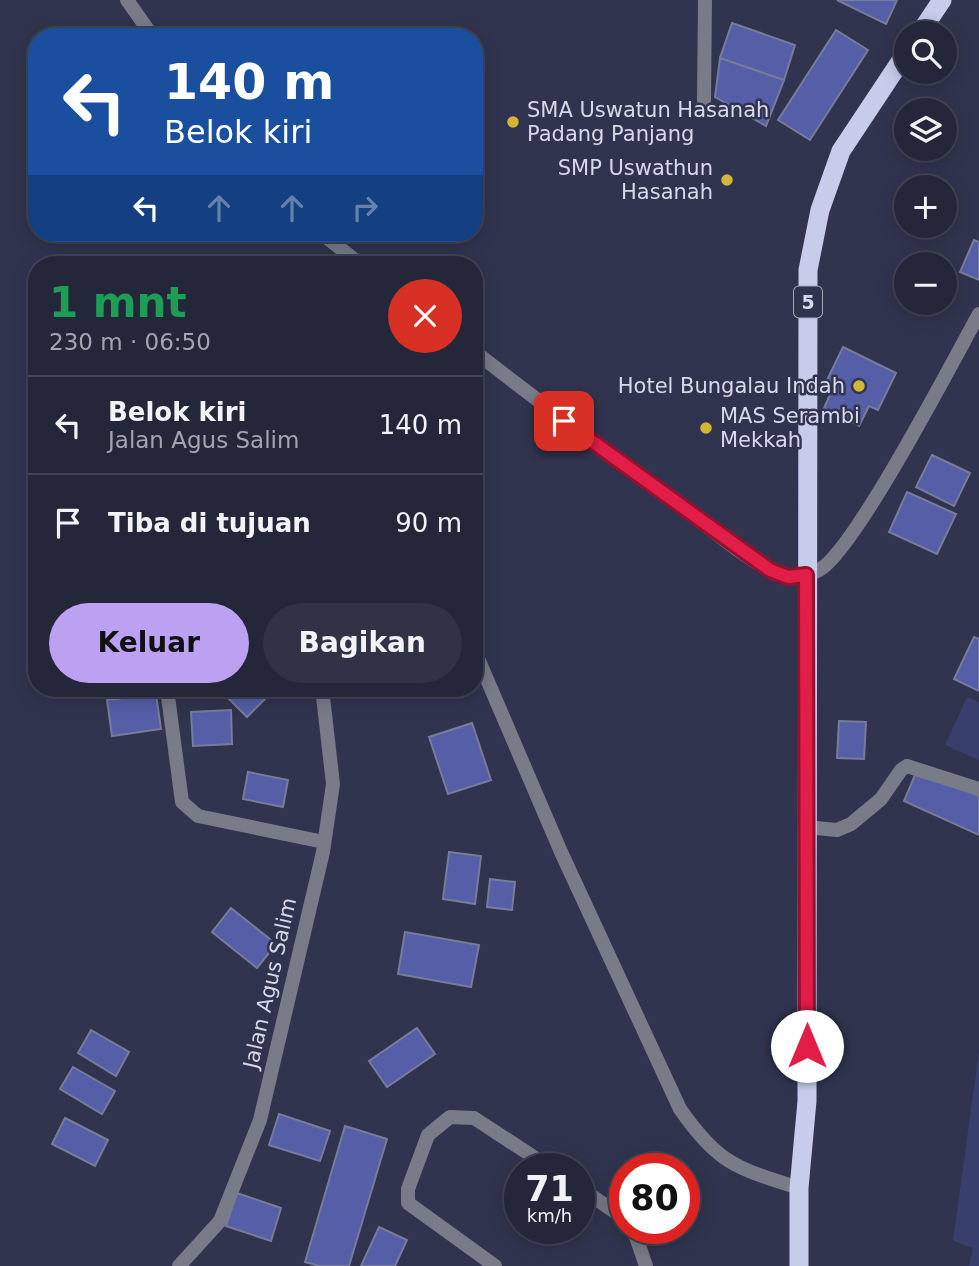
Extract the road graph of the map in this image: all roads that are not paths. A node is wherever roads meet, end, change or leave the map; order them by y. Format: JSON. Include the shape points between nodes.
{"nodes":[{"id":1,"x":127,"y":0,"type":"edge"},
{"id":2,"x":705,"y":0,"type":"edge"},
{"id":3,"x":942,"y":0,"type":"edge"},
{"id":4,"x":928,"y":21,"type":"edge"},
{"id":5,"x":147,"y":28,"type":"edge"},
{"id":6,"x":894,"y":71,"type":"edge"},
{"id":7,"x":704,"y":101,"type":"dead end"},
{"id":8,"x":332,"y":242,"type":"edge"},
{"id":9,"x":350,"y":256,"type":"edge"},
{"id":10,"x":979,"y":314,"type":"edge"},
{"id":11,"x":974,"y":335,"type":"edge"},
{"id":12,"x":483,"y":358,"type":"edge"},
{"id":13,"x":806,"y":575,"type":"junction"},
{"id":14,"x":483,"y":670,"type":"edge"},
{"id":15,"x":168,"y":697,"type":"edge"},
{"id":16,"x":323,"y":697,"type":"edge"},
{"id":17,"x":979,"y":789,"type":"edge"},
{"id":18,"x":806,"y":827,"type":"junction"},
{"id":19,"x":324,"y":842,"type":"junction"},
{"id":20,"x":528,"y":1153,"type":"edge"},
{"id":21,"x":799,"y":1188,"type":"junction"},
{"id":22,"x":638,"y":1244,"type":"edge"},
{"id":23,"x":179,"y":1266,"type":"edge"},
{"id":24,"x":495,"y":1266,"type":"edge"},
{"id":25,"x":646,"y":1266,"type":"edge"},
{"id":26,"x":799,"y":1266,"type":"edge"}],
"edges":[{"from":1,"to":5,"type":"street"},
{"from":2,"to":7,"type":"street"},
{"from":3,"to":4,"type":"highway"},
{"from":6,"to":13,"type":"highway","number":"5","via":[[841,152],[820,210],[810,258]]},
{"from":8,"to":9,"type":"street"},
{"from":10,"to":11,"type":"street"},
{"from":11,"to":13,"type":"street","via":[[845,544],[822,569]]},
{"from":12,"to":13,"type":"street","via":[[770,570],[788,577]]},
{"from":13,"to":18,"type":"highway","number":"5"},
{"from":14,"to":21,"type":"street","via":[[680,1109],[698,1134],[739,1169]]},
{"from":15,"to":19,"type":"street","via":[[182,802],[188,809],[198,816]]},
{"from":16,"to":19,"type":"street","name":"Jalan Agus Salim","via":[[333,784]]},
{"from":17,"to":18,"type":"street","via":[[908,766],[881,799],[851,824],[837,830]]},
{"from":18,"to":21,"type":"highway","number":"5","via":[[807,1101]]},
{"from":19,"to":23,"type":"street","name":"Jalan Agus Salim","via":[[260,1119],[220,1221]]},
{"from":20,"to":24,"type":"street","via":[[474,1118],[450,1117],[428,1135],[408,1189],[408,1203]]},
{"from":21,"to":26,"type":"highway","number":"5"},
{"from":22,"to":25,"type":"street"}]}
